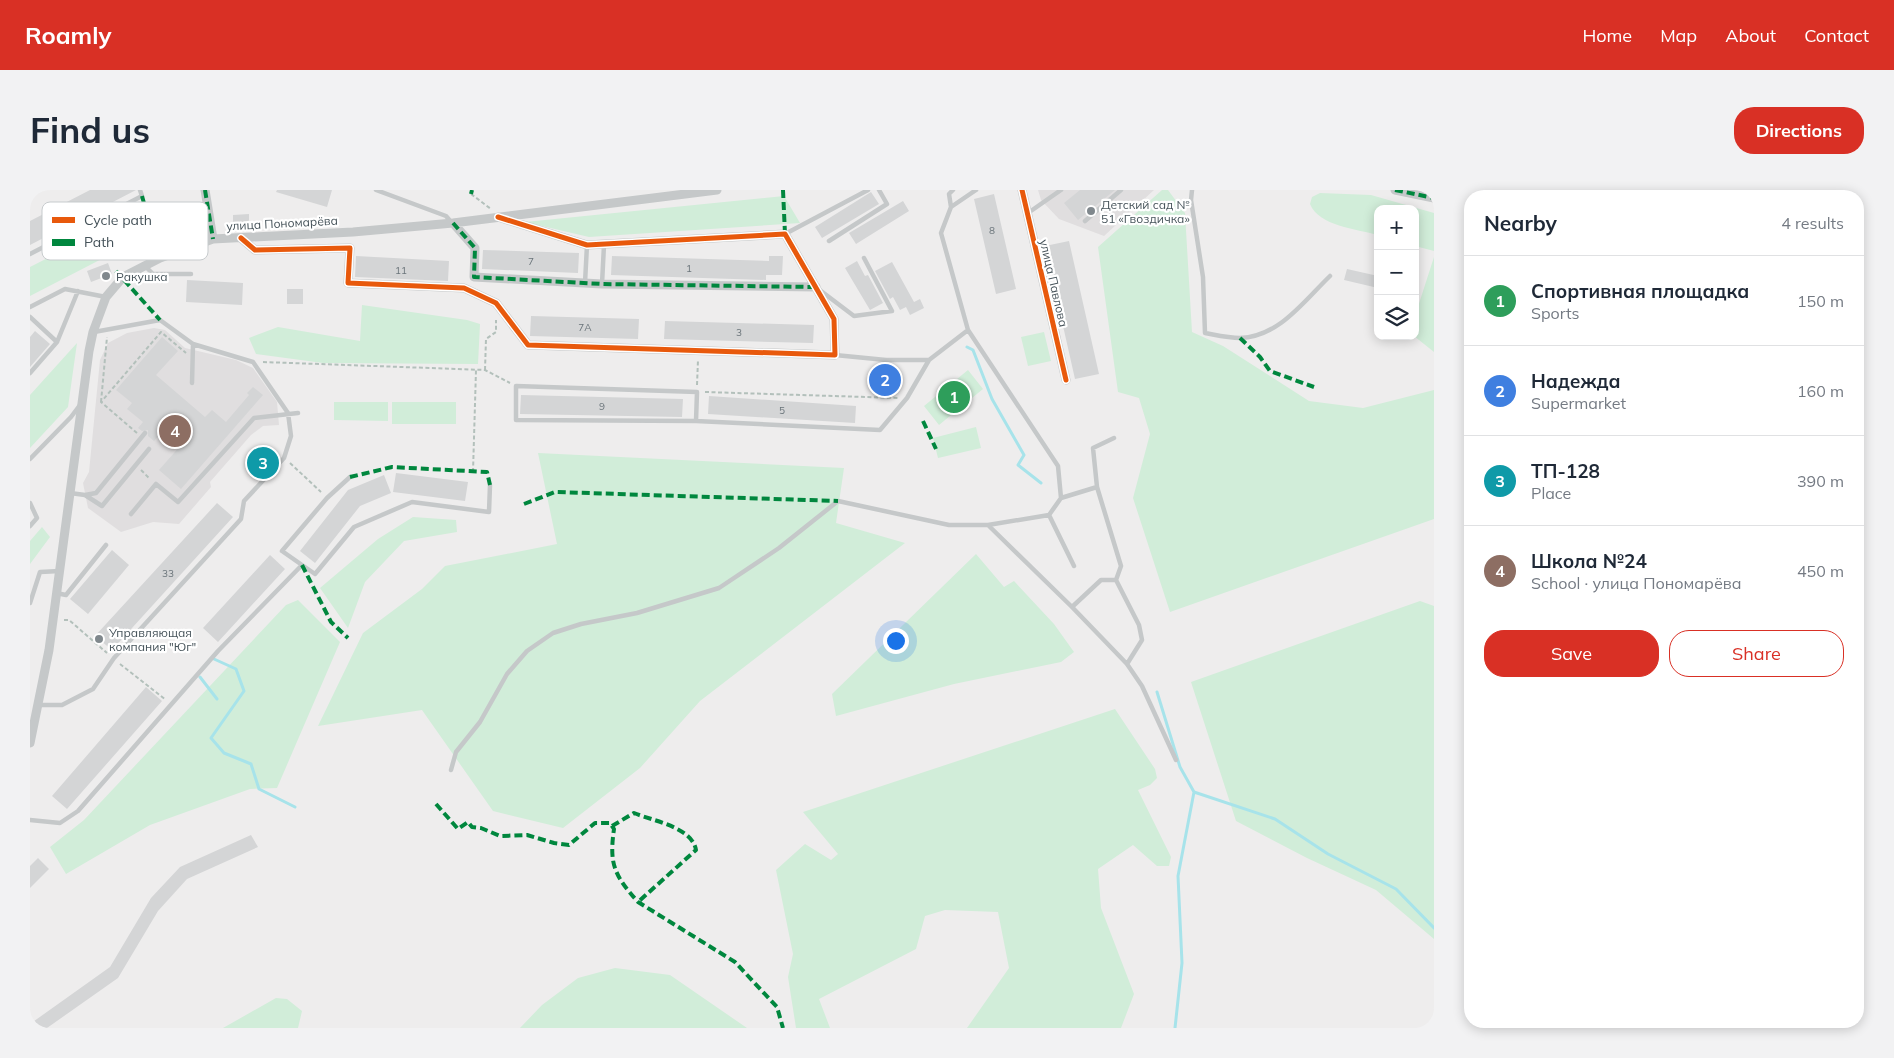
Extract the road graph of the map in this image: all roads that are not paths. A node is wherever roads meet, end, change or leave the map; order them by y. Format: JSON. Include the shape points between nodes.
{"nodes":[{"id":1,"x":140,"y":190,"type":"edge"},
{"id":2,"x":376,"y":190,"type":"edge"},
{"id":3,"x":717,"y":190,"type":"edge"},
{"id":4,"x":868,"y":190,"type":"edge"},
{"id":5,"x":879,"y":190,"type":"edge"},
{"id":6,"x":976,"y":190,"type":"edge"},
{"id":7,"x":1022,"y":190,"type":"edge"},
{"id":8,"x":1061,"y":190,"type":"edge"},
{"id":9,"x":1121,"y":190,"type":"edge"},
{"id":10,"x":1192,"y":190,"type":"edge"},
{"id":11,"x":1395,"y":190,"type":"edge"},
{"id":12,"x":950,"y":191,"type":"edge"},
{"id":13,"x":1434,"y":198,"type":"edge"},
{"id":14,"x":130,"y":202,"type":"edge"},
{"id":15,"x":951,"y":207,"type":"junction"},
{"id":16,"x":208,"y":208,"type":"edge"},
{"id":17,"x":495,"y":213,"type":"junction"},
{"id":18,"x":1028,"y":213,"type":"junction"},
{"id":19,"x":1085,"y":221,"type":"dead end"},
{"id":20,"x":453,"y":223,"type":"junction"},
{"id":21,"x":785,"y":234,"type":"junction"},
{"id":22,"x":241,"y":238,"type":"junction"},
{"id":23,"x":213,"y":239,"type":"junction"},
{"id":24,"x":208,"y":241,"type":"edge"},
{"id":25,"x":828,"y":241,"type":"dead end"},
{"id":26,"x":587,"y":245,"type":"junction"},
{"id":27,"x":604,"y":245,"type":"junction"},
{"id":28,"x":42,"y":248,"type":"edge"},
{"id":29,"x":30,"y":254,"type":"edge"},
{"id":30,"x":864,"y":258,"type":"dead end"},
{"id":31,"x":156,"y":260,"type":"edge"},
{"id":32,"x":145,"y":266,"type":"junction"},
{"id":33,"x":191,"y":274,"type":"dead end"},
{"id":34,"x":1330,"y":276,"type":"dead end"},
{"id":35,"x":585,"y":282,"type":"junction"},
{"id":36,"x":602,"y":284,"type":"junction"},
{"id":37,"x":816,"y":287,"type":"junction"},
{"id":38,"x":78,"y":291,"type":"junction"},
{"id":39,"x":106,"y":297,"type":"junction"},
{"id":40,"x":30,"y":307,"type":"edge"},
{"id":41,"x":30,"y":317,"type":"edge"},
{"id":42,"x":968,"y":330,"type":"junction"},
{"id":43,"x":93,"y":332,"type":"junction"},
{"id":44,"x":57,"y":342,"type":"junction"},
{"id":45,"x":193,"y":347,"type":"junction"},
{"id":46,"x":835,"y":355,"type":"junction"},
{"id":47,"x":929,"y":360,"type":"junction"},
{"id":48,"x":30,"y":373,"type":"edge"},
{"id":49,"x":1066,"y":380,"type":"dead end"},
{"id":50,"x":192,"y":383,"type":"dead end"},
{"id":51,"x":82,"y":401,"type":"junction"},
{"id":52,"x":288,"y":413,"type":"junction"},
{"id":53,"x":298,"y":413,"type":"dead end"},
{"id":54,"x":696,"y":421,"type":"junction"},
{"id":55,"x":143,"y":435,"type":"road end"},
{"id":56,"x":1114,"y":438,"type":"dead end"},
{"id":57,"x":149,"y":449,"type":"dead end"},
{"id":58,"x":30,"y":459,"type":"edge"},
{"id":59,"x":350,"y":477,"type":"dead end"},
{"id":60,"x":490,"y":485,"type":"dead end"},
{"id":61,"x":1097,"y":487,"type":"junction"},
{"id":62,"x":70,"y":493,"type":"junction"},
{"id":63,"x":85,"y":495,"type":"junction"},
{"id":64,"x":1061,"y":498,"type":"junction"},
{"id":65,"x":30,"y":503,"type":"edge"},
{"id":66,"x":131,"y":514,"type":"dead end"},
{"id":67,"x":1049,"y":515,"type":"junction"},
{"id":68,"x":988,"y":525,"type":"junction"},
{"id":69,"x":30,"y":526,"type":"edge"},
{"id":70,"x":106,"y":545,"type":"dead end"},
{"id":71,"x":302,"y":565,"type":"junction"},
{"id":72,"x":1074,"y":566,"type":"dead end"},
{"id":73,"x":60,"y":571,"type":"junction"},
{"id":74,"x":1116,"y":580,"type":"junction"},
{"id":75,"x":56,"y":593,"type":"junction"},
{"id":76,"x":30,"y":603,"type":"edge"},
{"id":77,"x":1072,"y":607,"type":"junction"},
{"id":78,"x":1127,"y":664,"type":"junction"},
{"id":79,"x":38,"y":705,"type":"junction"},
{"id":80,"x":31,"y":732,"type":"edge"},
{"id":81,"x":30,"y":743,"type":"edge"},
{"id":82,"x":1176,"y":760,"type":"dead end"},
{"id":83,"x":451,"y":770,"type":"dead end"},
{"id":84,"x":30,"y":820,"type":"edge"}],
"edges":[{"from":1,"to":14,"type":"lane","via":[[142,196]]},
{"from":2,"to":20,"type":"lane","via":[[446,216]]},
{"from":3,"to":17,"type":"street","name":"улица Пономарёва"},
{"from":4,"to":21,"type":"lane"},
{"from":5,"to":25,"type":"lane","via":[[887,204]]},
{"from":6,"to":15,"type":"lane"},
{"from":7,"to":18,"type":"street","name":"улица Павлова"},
{"from":8,"to":18,"type":"lane"},
{"from":9,"to":19,"type":"lane"},
{"from":10,"to":34,"type":"lane","via":[[1203,277],[1205,334],[1240,338],[1264,334],[1282,324]]},
{"from":11,"to":13,"type":"street"},
{"from":12,"to":15,"type":"lane"},
{"from":15,"to":42,"type":"lane","via":[[941,233]]},
{"from":16,"to":23,"type":"street"},
{"from":17,"to":20,"type":"street","name":"улица Пономарёва"},
{"from":17,"to":26,"type":"street"},
{"from":18,"to":49,"type":"street","name":"улица Павлова"},
{"from":20,"to":22,"type":"street","name":"улица Пономарёва"},
{"from":20,"to":35,"type":"street","via":[[475,248],[474,277]]},
{"from":21,"to":27,"type":"street"},
{"from":21,"to":37,"type":"street"},
{"from":22,"to":23,"type":"street","name":"улица Пономарёва"},
{"from":22,"to":46,"type":"street","via":[[255,250],[350,248],[348,283],[464,288],[496,303],[528,345]]},
{"from":23,"to":24,"type":"street","name":"улица Пономарёва"},
{"from":26,"to":27,"type":"street"},
{"from":26,"to":35,"type":"lane"},
{"from":27,"to":36,"type":"lane"},
{"from":28,"to":29,"type":"lane"},
{"from":30,"to":37,"type":"lane","via":[[892,311],[854,316]]},
{"from":31,"to":32,"type":"street","name":"улица Пономарёва"},
{"from":32,"to":33,"type":"lane","via":[[153,274]]},
{"from":32,"to":39,"type":"street","name":"улица Пономарёва","via":[[123,277]]},
{"from":35,"to":36,"type":"street"},
{"from":36,"to":37,"type":"street"},
{"from":37,"to":46,"type":"street","via":[[834,319]]},
{"from":38,"to":39,"type":"lane"},
{"from":38,"to":40,"type":"lane","via":[[65,289]]},
{"from":38,"to":44,"type":"lane"},
{"from":39,"to":43,"type":"street","name":"улица Пономарёва"},
{"from":41,"to":44,"type":"lane"},
{"from":42,"to":47,"type":"lane"},
{"from":42,"to":64,"type":"lane","via":[[1058,466]]},
{"from":43,"to":45,"type":"lane","via":[[160,320]]},
{"from":43,"to":51,"type":"street","name":"улица Пономарёва"},
{"from":44,"to":48,"type":"lane"},
{"from":45,"to":50,"type":"lane"},
{"from":45,"to":52,"type":"lane","via":[[253,362]]},
{"from":46,"to":47,"type":"lane"},
{"from":47,"to":54,"type":"lane","via":[[906,398],[880,430]]},
{"from":51,"to":58,"type":"lane"},
{"from":51,"to":62,"type":"street","name":"улица Пономарёва"},
{"from":52,"to":53,"type":"lane"},
{"from":52,"to":66,"type":"lane","via":[[254,418],[178,502],[156,484]]},
{"from":52,"to":79,"type":"lane","via":[[291,436],[284,458],[244,501],[242,519],[114,658],[93,688],[62,705]]},
{"from":54,"to":54,"type":"lane","via":[[516,420],[516,386],[697,392]]},
{"from":55,"to":63,"type":"lane","via":[[96,493]]},
{"from":56,"to":61,"type":"lane","via":[[1093,448]]},
{"from":57,"to":63,"type":"lane","via":[[102,506]]},
{"from":59,"to":71,"type":"lane","via":[[327,498],[282,551]]},
{"from":60,"to":71,"type":"lane","via":[[489,512],[412,502],[354,527],[315,574]]},
{"from":61,"to":64,"type":"lane"},
{"from":61,"to":74,"type":"lane","via":[[1121,566]]},
{"from":62,"to":63,"type":"lane"},
{"from":62,"to":73,"type":"street","name":"улица Пономарёва"},
{"from":64,"to":67,"type":"lane"},
{"from":65,"to":69,"type":"lane","via":[[37,518]]},
{"from":67,"to":68,"type":"lane"},
{"from":67,"to":72,"type":"lane"},
{"from":68,"to":77,"type":"lane"},
{"from":68,"to":83,"type":"lane","via":[[949,524],[838,501],[779,548],[719,588],[637,613],[581,624],[554,634],[527,650],[507,674],[480,722],[456,752]]},
{"from":70,"to":75,"type":"lane","via":[[66,595]]},
{"from":71,"to":84,"type":"lane","via":[[218,652],[78,811],[60,823]]},
{"from":73,"to":75,"type":"street","name":"улица Пономарёва"},
{"from":73,"to":76,"type":"lane","via":[[40,572]]},
{"from":74,"to":77,"type":"lane","via":[[1101,580]]},
{"from":74,"to":78,"type":"lane","via":[[1139,625],[1142,640]]},
{"from":75,"to":79,"type":"street","name":"улица Пономарёва"},
{"from":77,"to":78,"type":"lane"},
{"from":78,"to":82,"type":"lane","via":[[1142,686]]},
{"from":79,"to":80,"type":"street","name":"улица Пономарёва"},
{"from":80,"to":81,"type":"street","name":"улица Пономарёва"}]}
